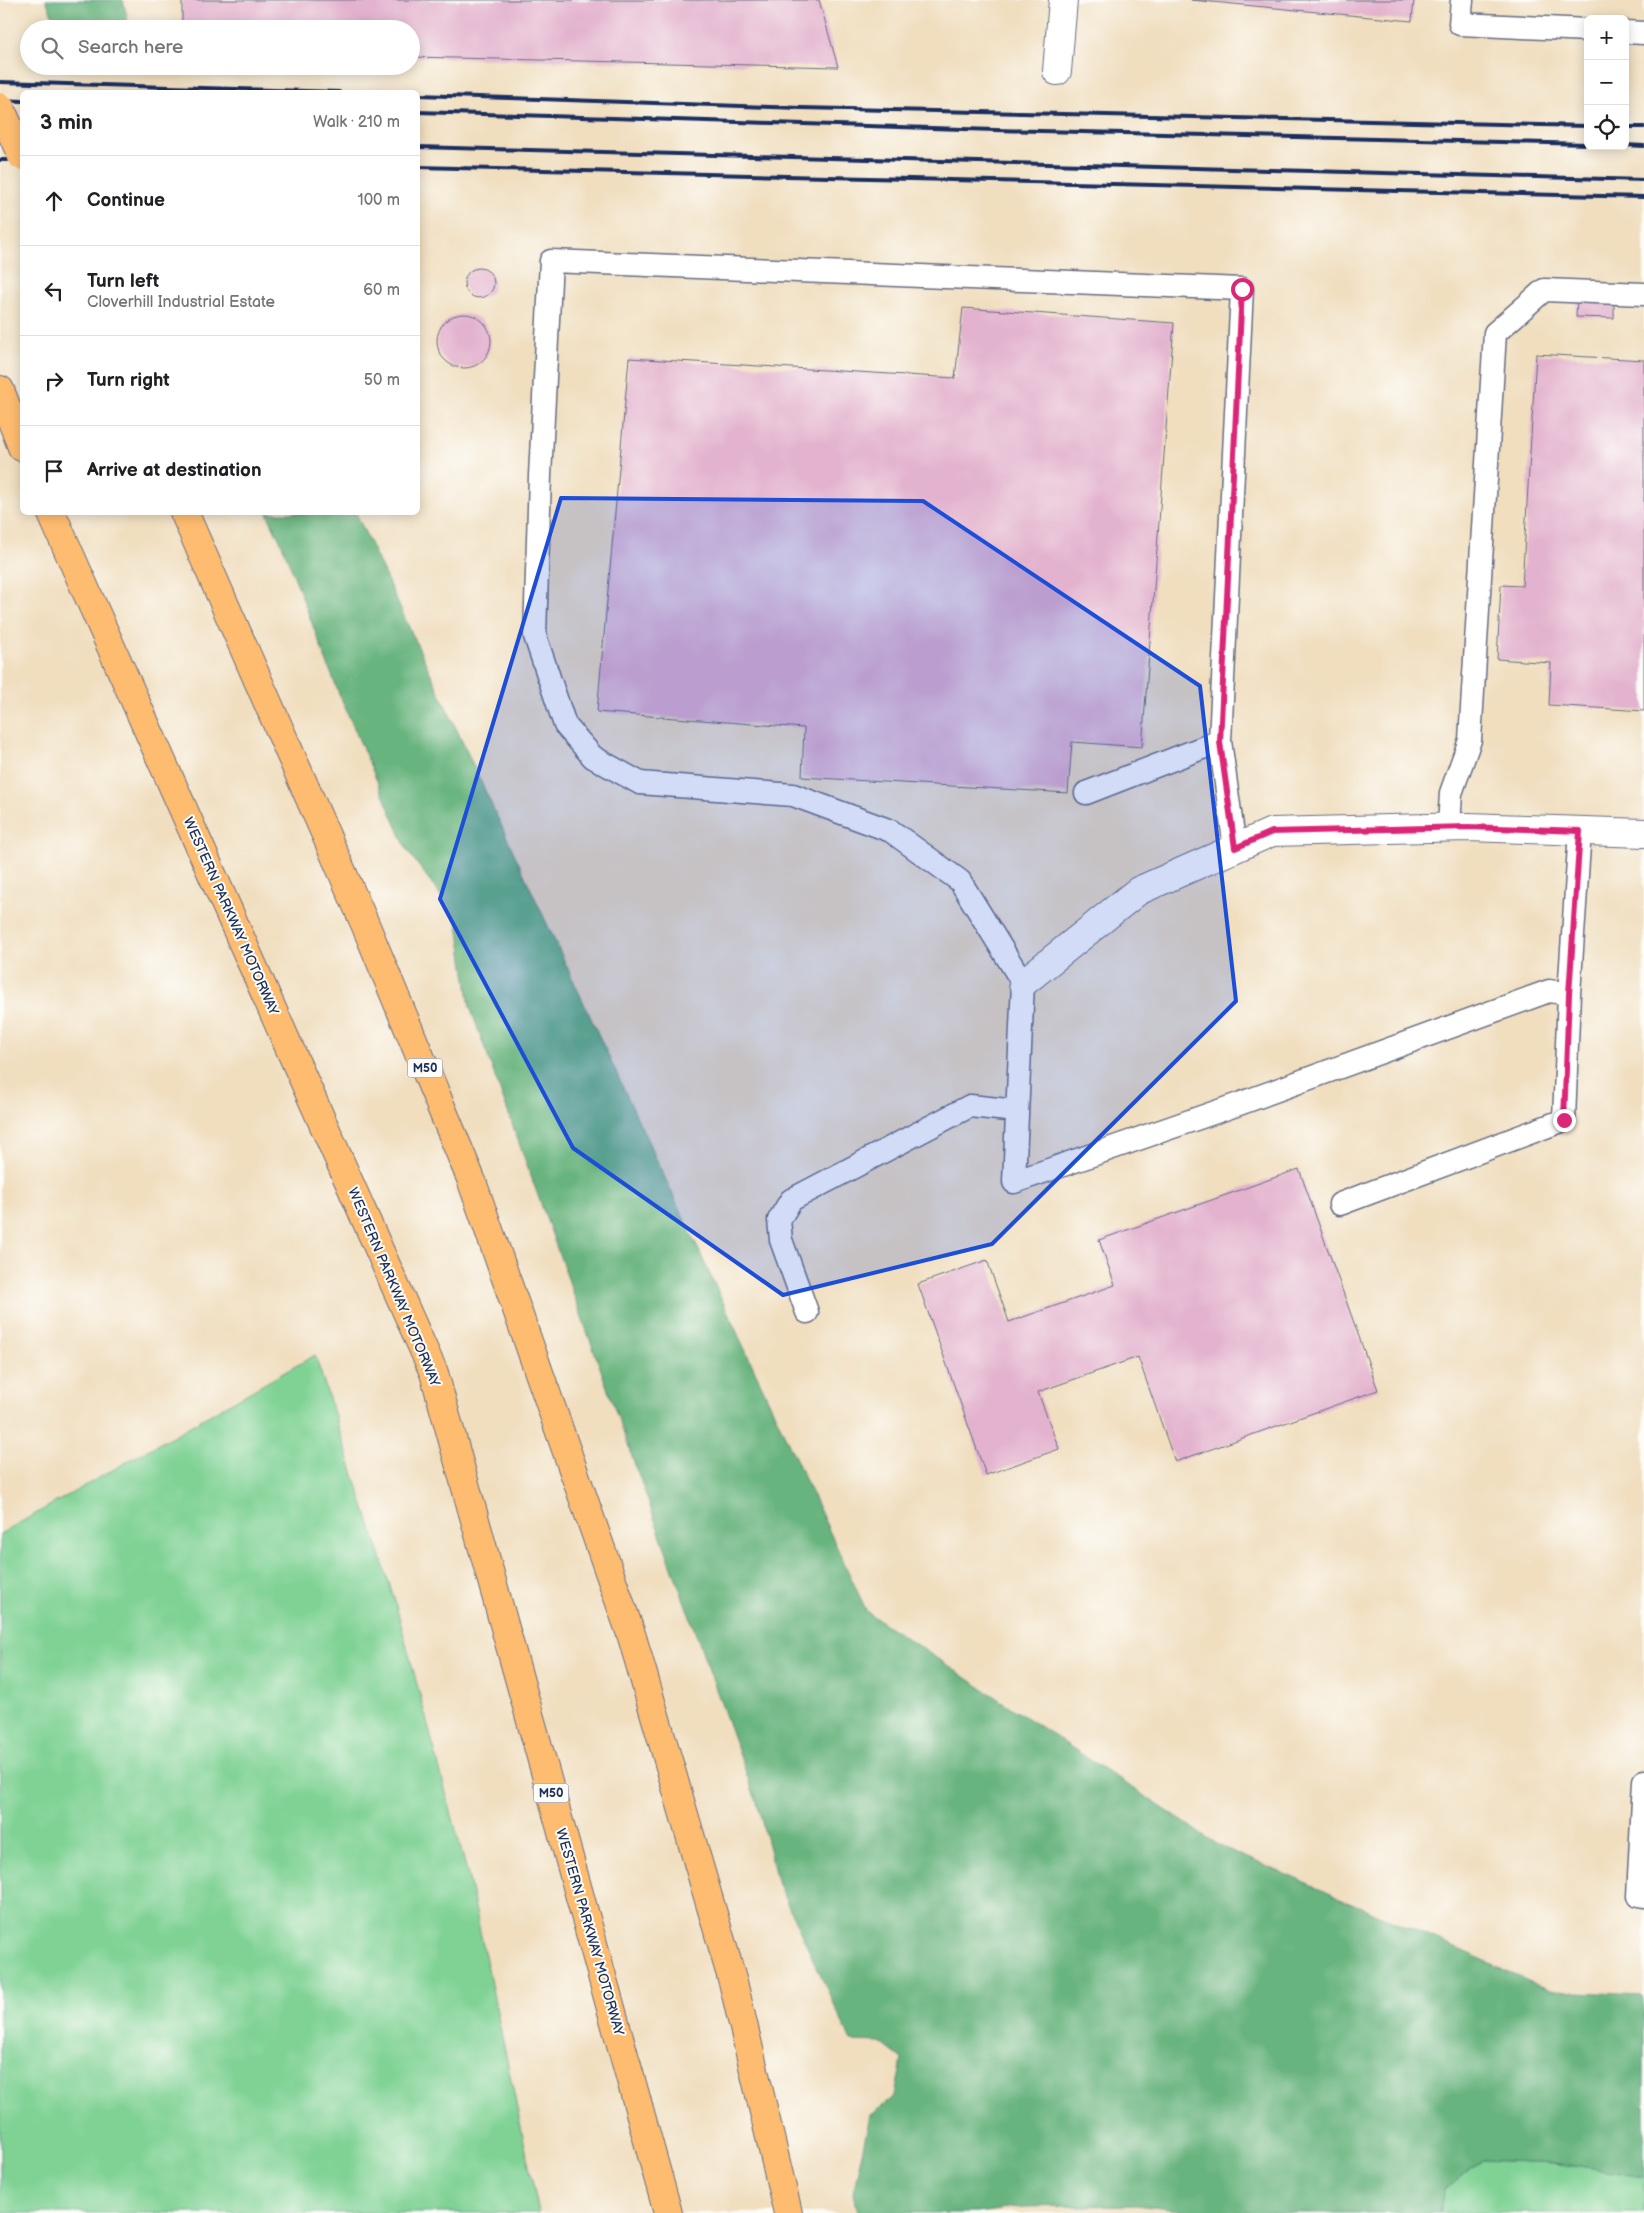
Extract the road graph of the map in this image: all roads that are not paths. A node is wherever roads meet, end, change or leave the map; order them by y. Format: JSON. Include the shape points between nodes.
{"nodes":[{"id":1,"x":1062,"y":0,"type":"edge"},
{"id":2,"x":1462,"y":0,"type":"edge"},
{"id":3,"x":1584,"y":30,"type":"edge"},
{"id":4,"x":1629,"y":32,"type":"edge"},
{"id":5,"x":1644,"y":33,"type":"edge"},
{"id":6,"x":1057,"y":71,"type":"dead end"},
{"id":7,"x":0,"y":107,"type":"edge"},
{"id":8,"x":20,"y":152,"type":"edge"},
{"id":9,"x":1644,"y":294,"type":"edge"},
{"id":10,"x":0,"y":390,"type":"edge"},
{"id":11,"x":20,"y":442,"type":"edge"},
{"id":12,"x":53,"y":515,"type":"edge"},
{"id":13,"x":185,"y":515,"type":"edge"},
{"id":14,"x":1220,"y":742,"type":"junction"},
{"id":15,"x":1086,"y":792,"type":"dead end"},
{"id":16,"x":1448,"y":827,"type":"junction"},
{"id":17,"x":1580,"y":831,"type":"junction"},
{"id":18,"x":1644,"y":833,"type":"edge"},
{"id":19,"x":1235,"y":848,"type":"junction"},
{"id":20,"x":1023,"y":984,"type":"junction"},
{"id":21,"x":1569,"y":994,"type":"junction"},
{"id":22,"x":1017,"y":1111,"type":"junction"},
{"id":23,"x":1340,"y":1204,"type":"dead end"},
{"id":24,"x":807,"y":1312,"type":"dead end"},
{"id":25,"x":1644,"y":1781,"type":"edge"},
{"id":26,"x":1644,"y":1897,"type":"edge"},
{"id":27,"x":668,"y":2213,"type":"edge"},
{"id":28,"x":788,"y":2213,"type":"edge"}],
"edges":[{"from":1,"to":6,"type":"street"},
{"from":2,"to":3,"type":"lane","via":[[1460,24]]},
{"from":4,"to":5,"type":"lane"},
{"from":7,"to":8,"type":"highway","bridge":true},
{"from":9,"to":16,"type":"lane","via":[[1544,290],[1495,333],[1470,740],[1451,793]]},
{"from":10,"to":11,"type":"highway"},
{"from":12,"to":27,"type":"highway","name":"WESTERN PARKWAY MOTORWAY","number":"M50","via":[[434,1373]]},
{"from":13,"to":28,"type":"highway","number":"M50","via":[[365,924],[472,1179],[632,1637],[733,1982]]},
{"from":14,"to":15,"type":"lane"},
{"from":14,"to":19,"type":"lane"},
{"from":14,"to":20,"type":"lane","via":[[1242,289],[551,261],[535,636],[565,725],[593,757],[640,783],[793,795],[890,831],[960,881]]},
{"from":16,"to":17,"type":"street"},
{"from":16,"to":19,"type":"street","via":[[1272,832]]},
{"from":17,"to":18,"type":"street"},
{"from":17,"to":21,"type":"lane"},
{"from":19,"to":20,"type":"street","via":[[1138,891]]},
{"from":20,"to":22,"type":"lane"},
{"from":21,"to":22,"type":"lane","via":[[1549,991],[1014,1182]]},
{"from":21,"to":23,"type":"lane","via":[[1564,1120]]},
{"from":22,"to":24,"type":"lane","via":[[970,1106],[791,1200],[779,1220],[781,1240]]},
{"from":25,"to":26,"type":"lane","via":[[1638,1896]]}]}
